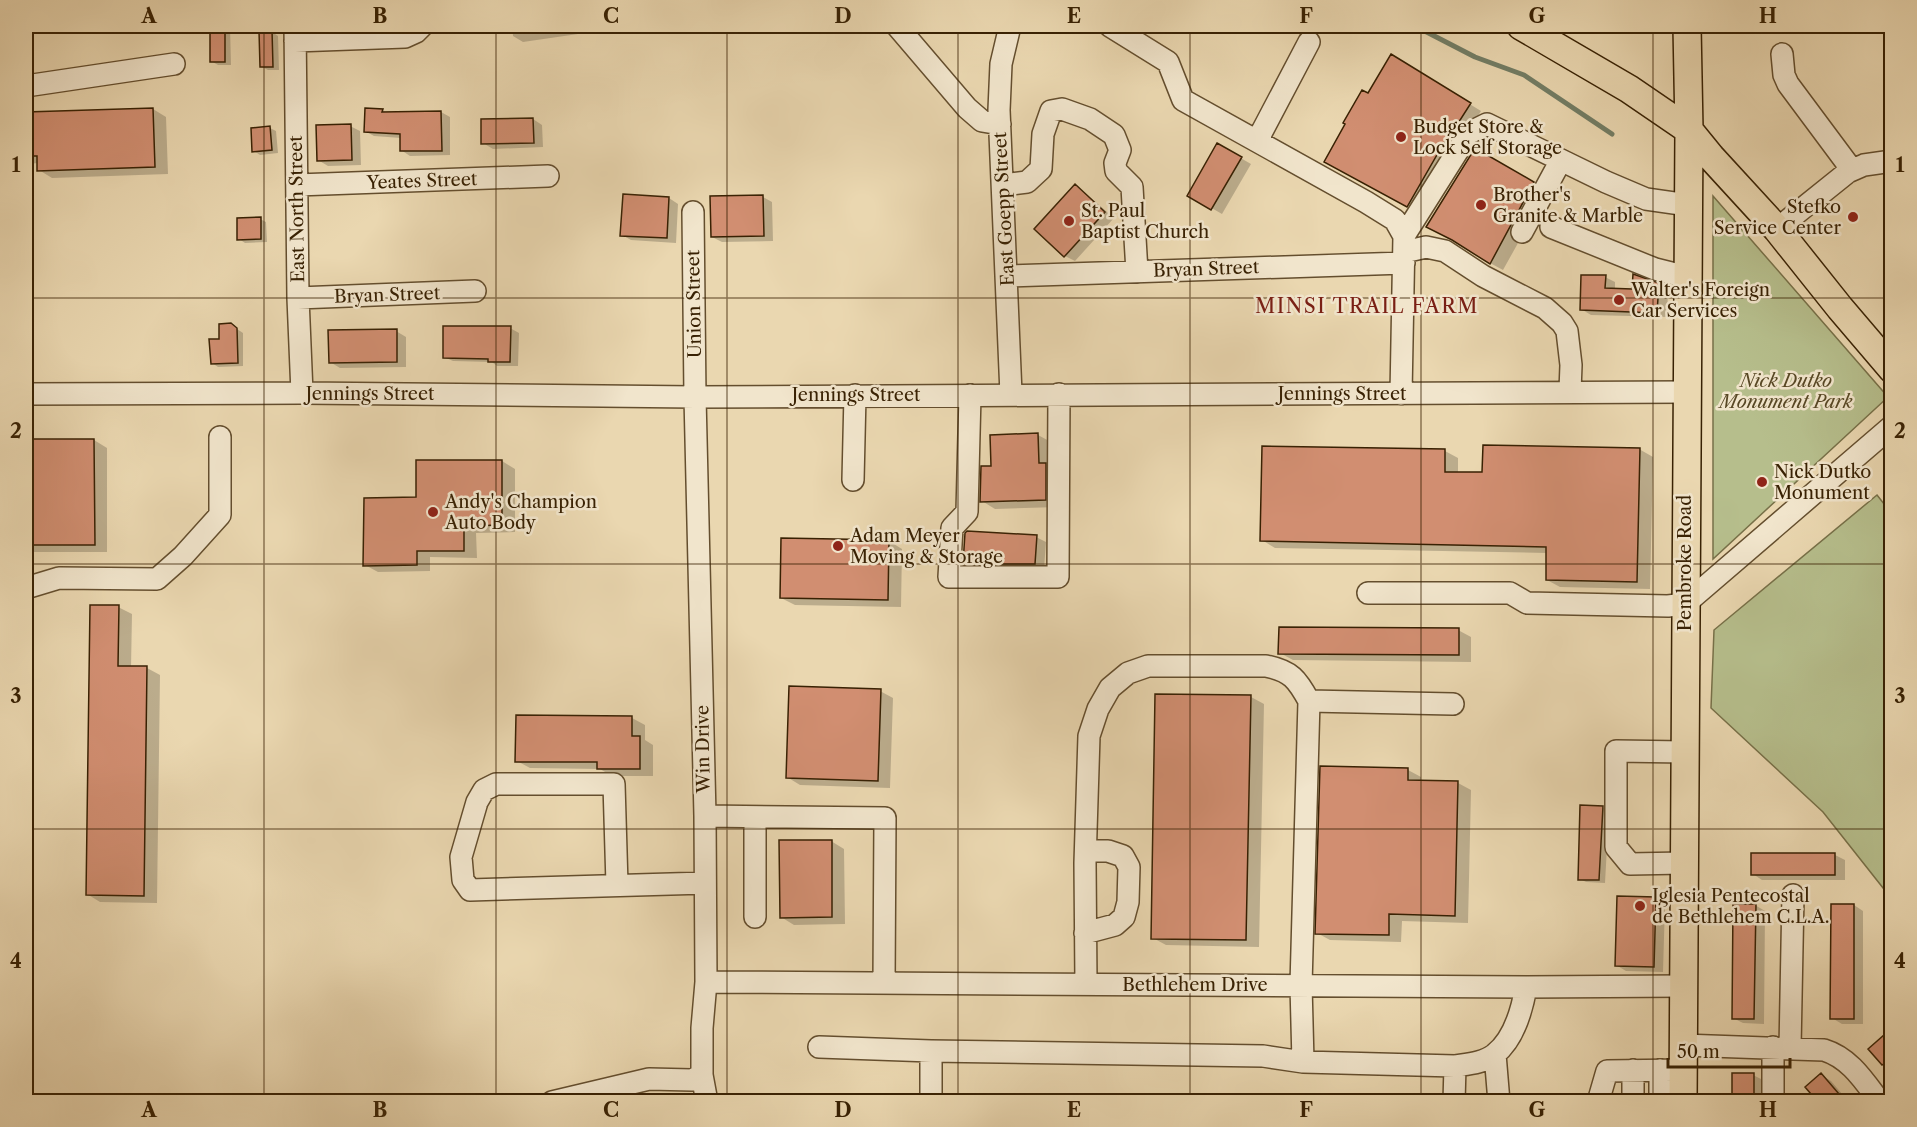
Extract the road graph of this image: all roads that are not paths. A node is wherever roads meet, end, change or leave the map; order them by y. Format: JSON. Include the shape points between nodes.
{"nodes":[{"id":1,"x":422,"y":26,"type":"edge"},
{"id":2,"x":897,"y":26,"type":"edge"},
{"id":3,"x":1010,"y":26,"type":"edge"},
{"id":4,"x":1110,"y":26,"type":"edge"},
{"id":5,"x":1521,"y":26,"type":"edge"},
{"id":6,"x":1687,"y":26,"type":"edge"},
{"id":7,"x":295,"y":33,"type":"edge"},
{"id":8,"x":1308,"y":42,"type":"dead end"},
{"id":9,"x":1782,"y":54,"type":"dead end"},
{"id":10,"x":174,"y":64,"type":"dead end"},
{"id":11,"x":26,"y":86,"type":"edge"},
{"id":12,"x":1000,"y":117,"type":"junction"},
{"id":13,"x":1689,"y":130,"type":"junction"},
{"id":14,"x":1257,"y":141,"type":"junction"},
{"id":15,"x":1561,"y":160,"type":"junction"},
{"id":16,"x":1892,"y":161,"type":"edge"},
{"id":17,"x":1852,"y":170,"type":"junction"},
{"id":18,"x":548,"y":176,"type":"dead end"},
{"id":19,"x":297,"y":185,"type":"junction"},
{"id":20,"x":1003,"y":185,"type":"junction"},
{"id":21,"x":1688,"y":205,"type":"junction"},
{"id":22,"x":693,"y":212,"type":"dead end"},
{"id":23,"x":1551,"y":227,"type":"dead end"},
{"id":24,"x":1777,"y":229,"type":"junction"},
{"id":25,"x":1522,"y":232,"type":"dead end"},
{"id":26,"x":1404,"y":250,"type":"junction"},
{"id":27,"x":1137,"y":272,"type":"junction"},
{"id":28,"x":1008,"y":276,"type":"junction"},
{"id":29,"x":1687,"y":277,"type":"junction"},
{"id":30,"x":475,"y":291,"type":"dead end"},
{"id":31,"x":298,"y":298,"type":"junction"},
{"id":32,"x":1892,"y":369,"type":"edge"},
{"id":33,"x":1570,"y":391,"type":"junction"},
{"id":34,"x":1686,"y":392,"type":"junction"},
{"id":35,"x":302,"y":393,"type":"junction"},
{"id":36,"x":26,"y":394,"type":"edge"},
{"id":37,"x":970,"y":394,"type":"junction"},
{"id":38,"x":1011,"y":394,"type":"junction"},
{"id":39,"x":1059,"y":394,"type":"junction"},
{"id":40,"x":1401,"y":394,"type":"junction"},
{"id":41,"x":855,"y":396,"type":"junction"},
{"id":42,"x":695,"y":397,"type":"junction"},
{"id":43,"x":1892,"y":426,"type":"edge"},
{"id":44,"x":220,"y":437,"type":"dead end"},
{"id":45,"x":853,"y":480,"type":"dead end"},
{"id":46,"x":26,"y":588,"type":"edge"},
{"id":47,"x":1368,"y":593,"type":"dead end"},
{"id":48,"x":1685,"y":604,"type":"junction"},
{"id":49,"x":1309,"y":701,"type":"junction"},
{"id":50,"x":1453,"y":704,"type":"dead end"},
{"id":51,"x":1685,"y":752,"type":"junction"},
{"id":52,"x":705,"y":816,"type":"junction"},
{"id":53,"x":755,"y":817,"type":"junction"},
{"id":54,"x":1086,"y":851,"type":"junction"},
{"id":55,"x":1684,"y":863,"type":"junction"},
{"id":56,"x":705,"y":883,"type":"junction"},
{"id":57,"x":617,"y":885,"type":"junction"},
{"id":58,"x":1793,"y":895,"type":"dead end"},
{"id":59,"x":754,"y":917,"type":"dead end"},
{"id":60,"x":1085,"y":933,"type":"junction"},
{"id":61,"x":706,"y":982,"type":"junction"},
{"id":62,"x":884,"y":983,"type":"junction"},
{"id":63,"x":1086,"y":984,"type":"junction"},
{"id":64,"x":1301,"y":986,"type":"junction"},
{"id":65,"x":1684,"y":986,"type":"junction"},
{"id":66,"x":1526,"y":987,"type":"junction"},
{"id":67,"x":819,"y":1047,"type":"dead end"},
{"id":68,"x":1781,"y":1048,"type":"junction"},
{"id":69,"x":931,"y":1051,"type":"junction"},
{"id":70,"x":1495,"y":1054,"type":"junction"},
{"id":71,"x":1304,"y":1062,"type":"junction"},
{"id":72,"x":1675,"y":1062,"type":"junction"},
{"id":73,"x":1455,"y":1066,"type":"junction"},
{"id":74,"x":1633,"y":1070,"type":"junction"},
{"id":75,"x":702,"y":1075,"type":"junction"},
{"id":76,"x":552,"y":1101,"type":"edge"},
{"id":77,"x":707,"y":1101,"type":"edge"},
{"id":78,"x":931,"y":1101,"type":"edge"},
{"id":79,"x":1454,"y":1101,"type":"edge"},
{"id":80,"x":1499,"y":1101,"type":"edge"},
{"id":81,"x":1598,"y":1101,"type":"edge"},
{"id":82,"x":1633,"y":1101,"type":"edge"},
{"id":83,"x":1660,"y":1101,"type":"edge"},
{"id":84,"x":1683,"y":1101,"type":"edge"},
{"id":85,"x":1773,"y":1101,"type":"edge"},
{"id":86,"x":1880,"y":1101,"type":"edge"}],
"edges":[{"from":1,"to":7,"type":"street","via":[[405,37]]},
{"from":2,"to":12,"type":"street","via":[[967,108],[982,121]]},
{"from":3,"to":12,"type":"street","name":"East Goepp Street","via":[[1000,63]]},
{"from":4,"to":14,"type":"street","via":[[1168,62],[1183,100]]},
{"from":5,"to":13,"type":"main road","via":[[1629,89]]},
{"from":6,"to":13,"type":"main road","name":"Pembroke Road"},
{"from":7,"to":19,"type":"street","name":"East North Street"},
{"from":8,"to":14,"type":"street"},
{"from":9,"to":17,"type":"street","via":[[1788,84]]},
{"from":10,"to":11,"type":"street"},
{"from":12,"to":20,"type":"street","name":"East Goepp Street"},
{"from":13,"to":21,"type":"main road","name":"Pembroke Road"},
{"from":13,"to":24,"type":"main road"},
{"from":14,"to":26,"type":"street","via":[[1395,220]]},
{"from":15,"to":21,"type":"street","via":[[1646,199]]},
{"from":15,"to":25,"type":"street"},
{"from":15,"to":26,"type":"street","via":[[1487,124],[1469,133]]},
{"from":16,"to":17,"type":"street"},
{"from":17,"to":24,"type":"street"},
{"from":18,"to":19,"type":"street","name":"Yeates Street"},
{"from":19,"to":31,"type":"street","name":"East North Street"},
{"from":20,"to":27,"type":"street","via":[[1027,182],[1041,169],[1042,134],[1051,111],[1062,109],[1114,135],[1120,150],[1116,171],[1132,187]]},
{"from":20,"to":28,"type":"street","name":"East Goepp Street"},
{"from":21,"to":29,"type":"main road","name":"Pembroke Road"},
{"from":22,"to":42,"type":"street","name":"Union Street"},
{"from":23,"to":29,"type":"street"},
{"from":24,"to":32,"type":"main road"},
{"from":26,"to":27,"type":"street","name":"Bryan Street"},
{"from":26,"to":33,"type":"street","name":"Bryan Street","via":[[1426,247],[1445,251],[1545,308],[1567,331]]},
{"from":26,"to":40,"type":"street"},
{"from":27,"to":28,"type":"street","name":"Bryan Street"},
{"from":28,"to":38,"type":"street","name":"East Goepp Street"},
{"from":29,"to":34,"type":"main road","name":"Pembroke Road"},
{"from":30,"to":31,"type":"street","name":"Bryan Street"},
{"from":31,"to":35,"type":"street","name":"East North Street"},
{"from":33,"to":34,"type":"street","name":"Jennings Street"},
{"from":33,"to":40,"type":"street","name":"Jennings Street"},
{"from":34,"to":48,"type":"main road","name":"Pembroke Road"},
{"from":35,"to":36,"type":"street","name":"Jennings Street"},
{"from":35,"to":42,"type":"street","name":"Jennings Street"},
{"from":37,"to":38,"type":"street","name":"Jennings Street"},
{"from":37,"to":39,"type":"street","via":[[967,512],[952,528],[949,577],[1058,577]]},
{"from":37,"to":41,"type":"street","name":"Jennings Street"},
{"from":38,"to":39,"type":"street","name":"Jennings Street"},
{"from":39,"to":40,"type":"street","name":"Jennings Street"},
{"from":41,"to":42,"type":"street","name":"Jennings Street"},
{"from":41,"to":45,"type":"street"},
{"from":42,"to":52,"type":"street","name":"Win Drive"},
{"from":43,"to":48,"type":"street"},
{"from":44,"to":46,"type":"street","via":[[220,515],[157,579],[59,578]]},
{"from":47,"to":48,"type":"street","via":[[1510,593],[1527,603]]},
{"from":48,"to":51,"type":"main road","name":"Pembroke Road"},
{"from":49,"to":50,"type":"street"},
{"from":49,"to":54,"type":"street","via":[[1299,683],[1282,669],[1266,666],[1148,666],[1128,673],[1110,688],[1089,736]]},
{"from":49,"to":64,"type":"street"},
{"from":51,"to":55,"type":"main road","name":"Pembroke Road"},
{"from":51,"to":55,"type":"street","via":[[1616,751],[1616,848],[1630,864]]},
{"from":52,"to":53,"type":"street"},
{"from":52,"to":56,"type":"street","name":"Win Drive"},
{"from":53,"to":59,"type":"street"},
{"from":53,"to":62,"type":"street","via":[[885,818]]},
{"from":54,"to":60,"type":"street"},
{"from":54,"to":60,"type":"street","via":[[1123,855],[1129,867],[1124,917],[1115,925]]},
{"from":55,"to":65,"type":"main road","name":"Pembroke Road"},
{"from":56,"to":57,"type":"street"},
{"from":56,"to":61,"type":"street","name":"Win Drive"},
{"from":57,"to":57,"type":"street","via":[[470,890],[462,880],[461,857],[484,790],[496,784],[614,784]]},
{"from":58,"to":68,"type":"street"},
{"from":60,"to":63,"type":"street"},
{"from":61,"to":62,"type":"street","name":"Bethlehem Drive"},
{"from":61,"to":75,"type":"street","name":"Win Drive"},
{"from":62,"to":63,"type":"street","name":"Bethlehem Drive"},
{"from":63,"to":64,"type":"street","name":"Bethlehem Drive"},
{"from":64,"to":66,"type":"street","name":"Bethlehem Drive"},
{"from":64,"to":71,"type":"street"},
{"from":65,"to":66,"type":"street","name":"Bethlehem Drive"},
{"from":65,"to":72,"type":"main road","name":"Pembroke Road"},
{"from":66,"to":70,"type":"street","via":[[1514,1029]]},
{"from":67,"to":69,"type":"street"},
{"from":68,"to":72,"type":"street"},
{"from":68,"to":85,"type":"street"},
{"from":68,"to":86,"type":"street","via":[[1814,1048],[1834,1053],[1851,1066]]},
{"from":69,"to":71,"type":"street","via":[[1263,1056]]},
{"from":69,"to":78,"type":"street"},
{"from":70,"to":73,"type":"street","via":[[1479,1062]]},
{"from":70,"to":80,"type":"street"},
{"from":71,"to":73,"type":"street"},
{"from":72,"to":74,"type":"street"},
{"from":72,"to":83,"type":"street"},
{"from":72,"to":84,"type":"main road","name":"Pembroke Road"},
{"from":73,"to":79,"type":"street"},
{"from":74,"to":81,"type":"street","via":[[1607,1071]]},
{"from":74,"to":82,"type":"street"},
{"from":75,"to":76,"type":"street","via":[[692,1080],[649,1079]]},
{"from":75,"to":77,"type":"street","name":"Win Drive"}]}
